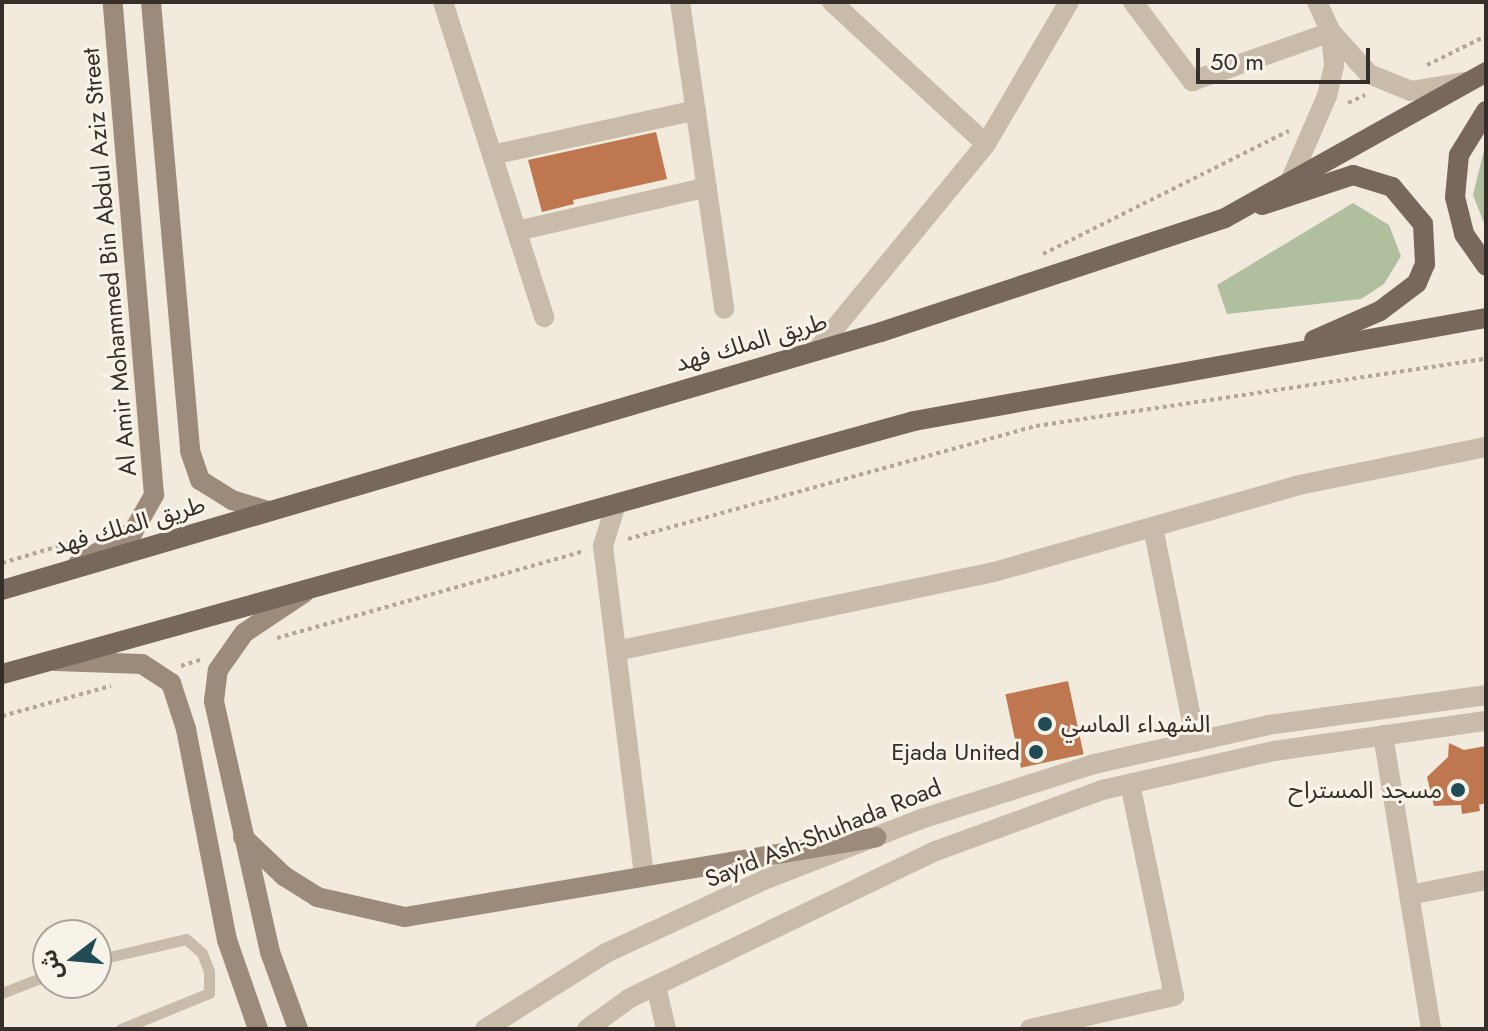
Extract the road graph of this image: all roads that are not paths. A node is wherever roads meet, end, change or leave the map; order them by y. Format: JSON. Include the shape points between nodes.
{"nodes":[{"id":1,"x":113,"y":2,"type":"edge"},
{"id":2,"x":151,"y":2,"type":"edge"},
{"id":3,"x":443,"y":2,"type":"edge"},
{"id":4,"x":680,"y":2,"type":"edge"},
{"id":5,"x":832,"y":2,"type":"edge"},
{"id":6,"x":1069,"y":2,"type":"edge"},
{"id":7,"x":1133,"y":2,"type":"edge"},
{"id":8,"x":1317,"y":2,"type":"edge"},
{"id":9,"x":1331,"y":32,"type":"junction"},
{"id":10,"x":1486,"y":72,"type":"edge"},
{"id":11,"x":1464,"y":82,"type":"junction"},
{"id":12,"x":696,"y":110,"type":"junction"},
{"id":13,"x":1486,"y":111,"type":"edge"},
{"id":14,"x":986,"y":144,"type":"junction"},
{"id":15,"x":492,"y":155,"type":"junction"},
{"id":16,"x":1291,"y":179,"type":"junction"},
{"id":17,"x":707,"y":187,"type":"junction"},
{"id":18,"x":1225,"y":218,"type":"junction"},
{"id":19,"x":517,"y":231,"type":"junction"},
{"id":20,"x":1486,"y":266,"type":"edge"},
{"id":21,"x":724,"y":309,"type":"dead end"},
{"id":22,"x":544,"y":317,"type":"dead end"},
{"id":23,"x":1486,"y":318,"type":"edge"},
{"id":24,"x":1462,"y":321,"type":"junction"},
{"id":25,"x":1486,"y":331,"type":"edge"},
{"id":26,"x":816,"y":351,"type":"junction"},
{"id":27,"x":1281,"y":354,"type":"junction"},
{"id":28,"x":1486,"y":447,"type":"edge"},
{"id":29,"x":616,"y":504,"type":"junction"},
{"id":30,"x":268,"y":511,"type":"junction"},
{"id":31,"x":1153,"y":527,"type":"junction"},
{"id":32,"x":67,"y":570,"type":"junction"},
{"id":33,"x":312,"y":588,"type":"junction"},
{"id":34,"x":2,"y":590,"type":"edge"},
{"id":35,"x":616,"y":651,"type":"junction"},
{"id":36,"x":47,"y":661,"type":"junction"},
{"id":37,"x":2,"y":674,"type":"edge"},
{"id":38,"x":1486,"y":695,"type":"edge"},
{"id":39,"x":1486,"y":721,"type":"edge"},
{"id":40,"x":1383,"y":735,"type":"junction"},
{"id":41,"x":1196,"y":742,"type":"junction"},
{"id":42,"x":1130,"y":784,"type":"junction"},
{"id":43,"x":243,"y":837,"type":"junction"},
{"id":44,"x":876,"y":837,"type":"junction"},
{"id":45,"x":644,"y":875,"type":"junction"},
{"id":46,"x":1486,"y":880,"type":"edge"},
{"id":47,"x":1409,"y":895,"type":"junction"},
{"id":48,"x":112,"y":956,"type":"edge"},
{"id":49,"x":32,"y":981,"type":"edge"},
{"id":50,"x":656,"y":986,"type":"junction"},
{"id":51,"x":2,"y":993,"type":"edge"},
{"id":52,"x":121,"y":1029,"type":"edge"},
{"id":53,"x":258,"y":1029,"type":"edge"},
{"id":54,"x":298,"y":1029,"type":"edge"},
{"id":55,"x":485,"y":1029,"type":"edge"},
{"id":56,"x":587,"y":1029,"type":"edge"},
{"id":57,"x":666,"y":1029,"type":"edge"},
{"id":58,"x":1030,"y":1029,"type":"edge"},
{"id":59,"x":1431,"y":1029,"type":"edge"}],
"edges":[{"from":1,"to":32,"type":"street","name":"Al Amir Mohammed Bin Abdul Aziz Street","via":[[154,495],[133,532]]},
{"from":2,"to":30,"type":"street","via":[[190,451],[200,480],[231,499]]},
{"from":3,"to":15,"type":"street"},
{"from":4,"to":12,"type":"street"},
{"from":5,"to":14,"type":"street"},
{"from":6,"to":14,"type":"street"},
{"from":7,"to":9,"type":"street","via":[[1192,81]]},
{"from":8,"to":9,"type":"street"},
{"from":9,"to":11,"type":"street","via":[[1369,74],[1411,91]]},
{"from":9,"to":16,"type":"street","via":[[1334,66]]},
{"from":10,"to":11,"type":"main road","name":"طريق الملك فهد"},
{"from":11,"to":16,"type":"main road","name":"طريق الملك فهد"},
{"from":12,"to":15,"type":"street"},
{"from":12,"to":17,"type":"street"},
{"from":13,"to":20,"type":"main road","via":[[1459,155],[1455,197],[1464,234]]},
{"from":14,"to":26,"type":"street"},
{"from":15,"to":19,"type":"street"},
{"from":16,"to":18,"type":"main road","name":"طريق الملك فهد"},
{"from":17,"to":19,"type":"street"},
{"from":17,"to":21,"type":"street"},
{"from":18,"to":26,"type":"main road","name":"طريق الملك فهد"},
{"from":18,"to":27,"type":"main road","via":[[1353,175],[1392,187],[1423,224],[1425,264],[1417,283],[1380,311]]},
{"from":19,"to":22,"type":"street"},
{"from":23,"to":24,"type":"main road"},
{"from":24,"to":25,"type":"street"},
{"from":24,"to":27,"type":"main road"},
{"from":26,"to":30,"type":"main road","name":"طريق الملك فهد"},
{"from":27,"to":29,"type":"main road","via":[[914,421]]},
{"from":28,"to":31,"type":"street","via":[[1299,485]]},
{"from":29,"to":33,"type":"main road"},
{"from":29,"to":35,"type":"street","via":[[603,546]]},
{"from":30,"to":32,"type":"main road","name":"طريق الملك فهد"},
{"from":31,"to":35,"type":"street","via":[[994,572]]},
{"from":31,"to":41,"type":"street"},
{"from":32,"to":34,"type":"main road","name":"طريق الملك فهد"},
{"from":33,"to":36,"type":"main road"},
{"from":33,"to":43,"type":"street","via":[[244,633],[218,670],[214,701]]},
{"from":35,"to":45,"type":"street"},
{"from":36,"to":37,"type":"main road"},
{"from":36,"to":53,"type":"street","via":[[142,664],[171,683],[186,729],[227,940]]},
{"from":38,"to":41,"type":"street","name":"Sayid Ash-Shuhada Road","via":[[1268,725]]},
{"from":39,"to":40,"type":"street"},
{"from":40,"to":42,"type":"street","via":[[1274,751]]},
{"from":40,"to":47,"type":"street"},
{"from":41,"to":44,"type":"street","name":"Sayid Ash-Shuhada Road","via":[[1094,764]]},
{"from":42,"to":50,"type":"street","via":[[933,852]]},
{"from":42,"to":58,"type":"street","via":[[1174,996]]},
{"from":43,"to":45,"type":"street","via":[[284,876],[317,897],[405,917]]},
{"from":43,"to":54,"type":"street","via":[[270,952]]},
{"from":44,"to":45,"type":"street"},
{"from":44,"to":55,"type":"street","name":"Sayid Ash-Shuhada Road","via":[[764,880],[606,953]]},
{"from":46,"to":47,"type":"street"},
{"from":47,"to":59,"type":"street"},
{"from":48,"to":52,"type":"lane","via":[[186,939],[202,953],[209,971],[209,993]]},
{"from":49,"to":51,"type":"lane"},
{"from":50,"to":56,"type":"street"},
{"from":50,"to":57,"type":"street"}]}
